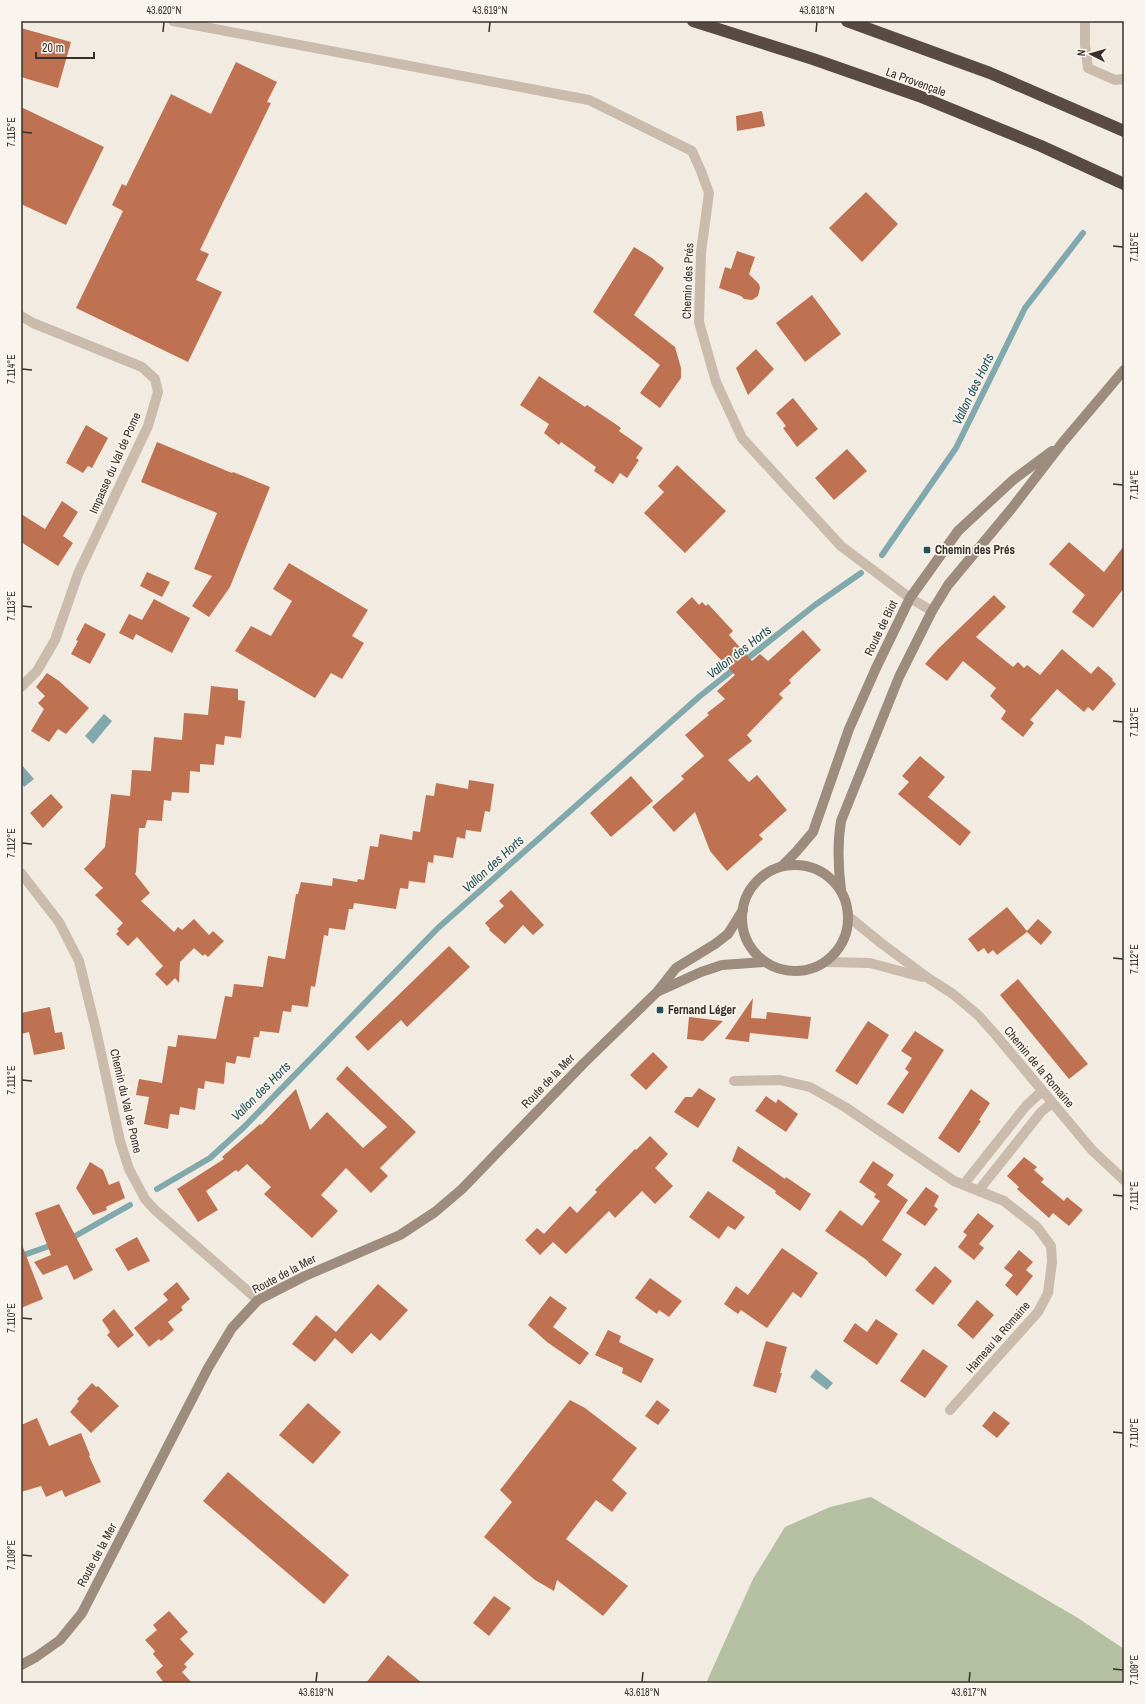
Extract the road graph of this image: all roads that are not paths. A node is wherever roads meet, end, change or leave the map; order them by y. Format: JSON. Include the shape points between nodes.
{"nodes":[{"id":1,"x":173,"y":21,"type":"edge"},
{"id":2,"x":693,"y":21,"type":"edge"},
{"id":3,"x":847,"y":21,"type":"edge"},
{"id":4,"x":1085,"y":21,"type":"edge"},
{"id":5,"x":1124,"y":79,"type":"edge"},
{"id":6,"x":1124,"y":131,"type":"edge"},
{"id":7,"x":1124,"y":184,"type":"edge"},
{"id":8,"x":21,"y":316,"type":"edge"},
{"id":9,"x":1124,"y":370,"type":"edge"},
{"id":10,"x":1063,"y":442,"type":"junction"},
{"id":11,"x":910,"y":598,"type":"junction"},
{"id":12,"x":932,"y":611,"type":"junction"},
{"id":13,"x":21,"y":687,"type":"edge"},
{"id":14,"x":782,"y":866,"type":"junction"},
{"id":15,"x":21,"y":873,"type":"edge"},
{"id":16,"x":841,"y":890,"type":"junction"},
{"id":17,"x":743,"y":910,"type":"junction"},
{"id":18,"x":849,"y":917,"type":"junction"},
{"id":19,"x":764,"y":962,"type":"junction"},
{"id":20,"x":826,"y":962,"type":"junction"},
{"id":21,"x":928,"y":978,"type":"junction"},
{"id":22,"x":657,"y":992,"type":"junction"},
{"id":23,"x":734,"y":1081,"type":"dead end"},
{"id":24,"x":1042,"y":1091,"type":"junction"},
{"id":25,"x":1052,"y":1103,"type":"junction"},
{"id":26,"x":1124,"y":1180,"type":"edge"},
{"id":27,"x":964,"y":1184,"type":"junction"},
{"id":28,"x":979,"y":1190,"type":"junction"},
{"id":29,"x":258,"y":1300,"type":"junction"},
{"id":30,"x":950,"y":1410,"type":"dead end"},
{"id":31,"x":21,"y":1665,"type":"edge"}],
"edges":[{"from":1,"to":11,"type":"street","name":"Chemin des Prés","via":[[589,100],[692,151],[709,193],[701,252],[699,322],[716,382],[742,438],[841,546]]},
{"from":2,"to":7,"type":"highway","name":"La Provençale","via":[[919,96],[1041,146]]},
{"from":3,"to":6,"type":"highway","via":[[990,73]]},
{"from":4,"to":5,"type":"street","via":[[1088,68],[1115,80]]},
{"from":8,"to":13,"type":"street","name":"Impasse du Val de Pome","via":[[142,367],[155,379],[158,392],[148,426],[78,574],[55,640],[37,671]]},
{"from":9,"to":10,"type":"main road","name":"Route de Biot"},
{"from":10,"to":11,"type":"main road","name":"Route de Biot","via":[[1014,480],[958,531]]},
{"from":10,"to":12,"type":"main road","name":"Route de Biot","via":[[948,586]]},
{"from":11,"to":12,"type":"street","name":"Chemin des Prés"},
{"from":11,"to":14,"type":"main road","name":"Route de Biot","via":[[849,729],[813,832]]},
{"from":12,"to":16,"type":"main road","name":"Route de Biot","via":[[899,677],[841,821],[838,863]]},
{"from":14,"to":16,"type":"main road","via":[[816,868],[830,877]]},
{"from":14,"to":17,"type":"main road","via":[[768,872],[756,882],[747,895]]},
{"from":15,"to":29,"type":"street","name":"Chemin du Val de Pome","via":[[60,922],[80,962],[120,1141],[129,1169],[145,1199]]},
{"from":16,"to":18,"type":"main road","via":[[847,903]]},
{"from":17,"to":19,"type":"main road","via":[[742,925],[746,939]]},
{"from":17,"to":22,"type":"main road","via":[[728,934],[676,968]]},
{"from":18,"to":20,"type":"main road","via":[[846,935],[838,950]]},
{"from":18,"to":21,"type":"street","name":"Chemin de la Romaine"},
{"from":19,"to":20,"type":"main road","via":[[779,969],[795,972],[811,970]]},
{"from":19,"to":22,"type":"main road","via":[[722,966],[701,972]]},
{"from":20,"to":21,"type":"street","name":"Chemin de la Romaine","via":[[870,963]]},
{"from":21,"to":24,"type":"street","name":"Chemin de la Romaine","via":[[953,994],[978,1015]]},
{"from":22,"to":29,"type":"main road","name":"Route de la Mer","via":[[462,1189],[435,1212],[400,1235],[305,1276]]},
{"from":23,"to":27,"type":"street","name":"Hameau la Romaine","via":[[780,1080],[810,1087],[845,1107],[954,1181]]},
{"from":24,"to":25,"type":"street","name":"Chemin de la Romaine"},
{"from":24,"to":27,"type":"street","via":[[1026,1106]]},
{"from":25,"to":26,"type":"street","name":"Chemin de la Romaine","via":[[1092,1150]]},
{"from":25,"to":28,"type":"street","via":[[1041,1112]]},
{"from":27,"to":28,"type":"street","name":"Hameau la Romaine"},
{"from":28,"to":30,"type":"street","name":"Hameau la Romaine","via":[[1004,1201],[1037,1227],[1052,1246],[1048,1293],[1038,1312]]},
{"from":29,"to":31,"type":"main road","name":"Route de la Mer","via":[[232,1328],[208,1368],[82,1613],[60,1640]]}]}
